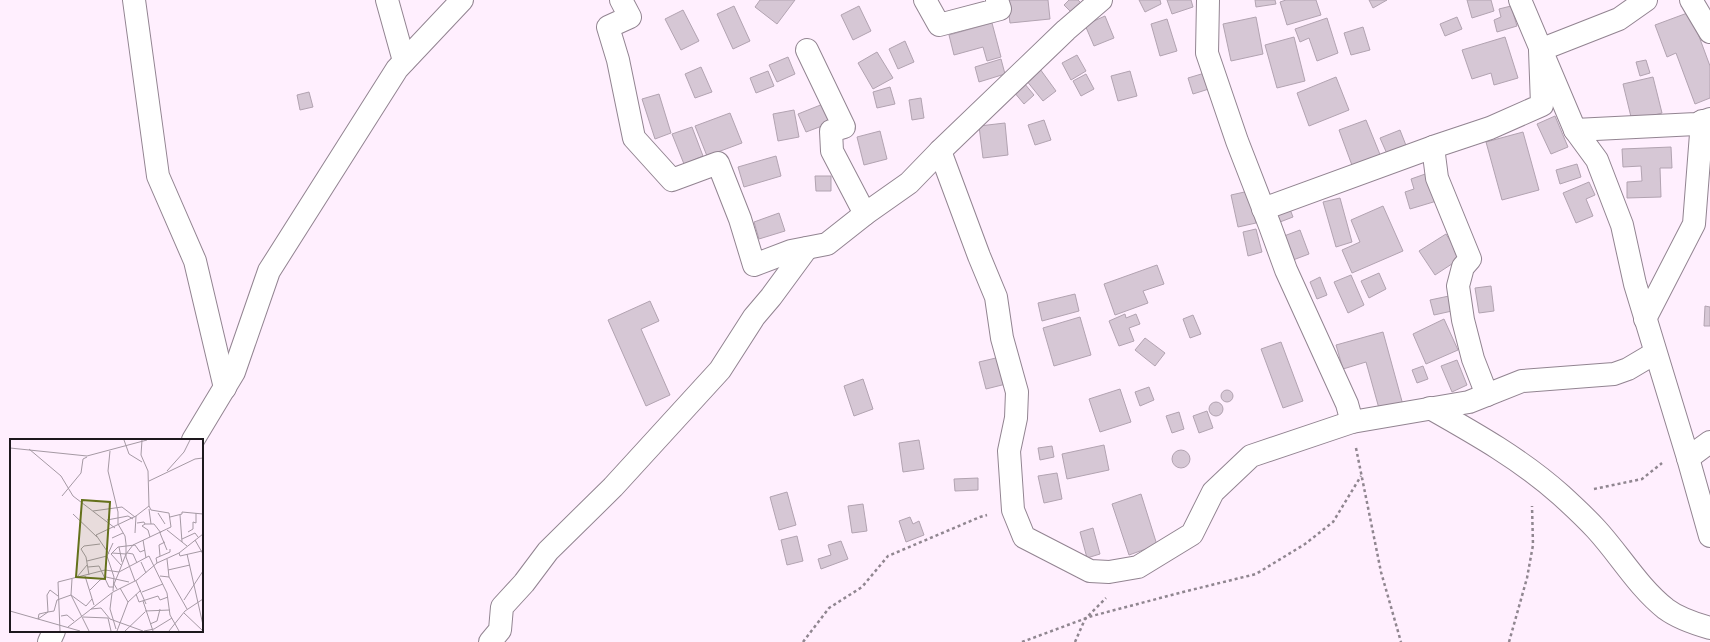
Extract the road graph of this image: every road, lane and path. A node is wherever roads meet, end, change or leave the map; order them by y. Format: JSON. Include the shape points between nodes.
{"nodes":[{"id":1,"x":134,"y":0,"type":"edge"},
{"id":2,"x":387,"y":0,"type":"edge"},
{"id":3,"x":462,"y":0,"type":"edge"},
{"id":4,"x":621,"y":0,"type":"edge"},
{"id":5,"x":926,"y":0,"type":"edge"},
{"id":6,"x":997,"y":0,"type":"edge"},
{"id":7,"x":1101,"y":0,"type":"edge"},
{"id":8,"x":1208,"y":0,"type":"edge"},
{"id":9,"x":1520,"y":0,"type":"edge"},
{"id":10,"x":1646,"y":0,"type":"edge"},
{"id":11,"x":1691,"y":0,"type":"edge"},
{"id":12,"x":1710,"y":32,"type":"edge"},
{"id":13,"x":807,"y":50,"type":"dead end"},
{"id":14,"x":1540,"y":50,"type":"junction"},
{"id":15,"x":404,"y":61,"type":"junction"},
{"id":16,"x":1706,"y":120,"type":"edge"},
{"id":17,"x":1575,"y":130,"type":"junction"},
{"id":18,"x":1433,"y":147,"type":"junction"},
{"id":19,"x":940,"y":151,"type":"junction"},
{"id":20,"x":1263,"y":208,"type":"junction"},
{"id":21,"x":864,"y":214,"type":"junction"},
{"id":22,"x":807,"y":248,"type":"junction"},
{"id":23,"x":1645,"y":319,"type":"junction"},
{"id":24,"x":1655,"y":353,"type":"junction"},
{"id":25,"x":225,"y":388,"type":"junction"},
{"id":26,"x":1487,"y":395,"type":"junction"},
{"id":27,"x":1430,"y":408,"type":"junction"},
{"id":28,"x":1352,"y":422,"type":"junction"},
{"id":29,"x":194,"y":439,"type":"edge"},
{"id":30,"x":1710,"y":442,"type":"edge"},
{"id":31,"x":1688,"y":458,"type":"junction"},
{"id":32,"x":1361,"y":476,"type":"junction"},
{"id":33,"x":1561,"y":495,"type":"junction"},
{"id":34,"x":1013,"y":510,"type":"junction"},
{"id":35,"x":1710,"y":536,"type":"edge"},
{"id":36,"x":1085,"y":619,"type":"junction"},
{"id":37,"x":1710,"y":628,"type":"edge"},
{"id":38,"x":54,"y":632,"type":"edge"},
{"id":39,"x":49,"y":642,"type":"edge"},
{"id":40,"x":490,"y":642,"type":"edge"},
{"id":41,"x":803,"y":642,"type":"edge"},
{"id":42,"x":1022,"y":642,"type":"edge"},
{"id":43,"x":1074,"y":642,"type":"edge"},
{"id":44,"x":1401,"y":642,"type":"edge"},
{"id":45,"x":1509,"y":642,"type":"edge"}],
"edges":[{"from":1,"to":25,"type":"street","via":[[158,176],[195,261]]},
{"from":2,"to":15,"type":"street"},
{"from":3,"to":15,"type":"street"},
{"from":4,"to":22,"type":"street","via":[[630,17],[608,27],[618,60],[634,138],[672,180],[718,163],[740,219],[754,265],[791,251]]},
{"from":5,"to":6,"type":"street","via":[[939,24],[1000,9]]},
{"from":7,"to":19,"type":"street","via":[[1066,30]]},
{"from":8,"to":20,"type":"street","via":[[1207,53]]},
{"from":9,"to":14,"type":"street"},
{"from":10,"to":14,"type":"street","via":[[1619,19]]},
{"from":11,"to":12,"type":"street"},
{"from":13,"to":21,"type":"street","via":[[844,127],[831,131],[832,152]]},
{"from":14,"to":17,"type":"street"},
{"from":14,"to":18,"type":"street","via":[[1542,105],[1490,128]]},
{"from":15,"to":25,"type":"street","via":[[397,68],[270,271],[234,372]]},
{"from":16,"to":17,"type":"street","via":[[1696,124]]},
{"from":16,"to":23,"type":"street","via":[[1694,224]]},
{"from":17,"to":23,"type":"street","via":[[1597,160],[1622,225]]},
{"from":18,"to":20,"type":"street"},
{"from":18,"to":26,"type":"street","via":[[1437,178],[1470,259],[1463,267],[1458,286],[1463,320],[1473,358]]},
{"from":19,"to":21,"type":"street","via":[[909,183]]},
{"from":19,"to":34,"type":"street","via":[[996,297],[1002,338],[1017,392],[1016,418],[1008,451]]},
{"from":20,"to":28,"type":"street","via":[[1286,270],[1347,404]]},
{"from":21,"to":22,"type":"street","via":[[827,244]]},
{"from":22,"to":40,"type":"street","via":[[754,317],[720,370],[613,487],[548,551],[502,607],[500,630]]},
{"from":23,"to":24,"type":"street"},
{"from":24,"to":26,"type":"street","via":[[1614,374],[1522,381]]},
{"from":24,"to":31,"type":"street"},
{"from":25,"to":29,"type":"street"},
{"from":26,"to":27,"type":"street","via":[[1468,402]]},
{"from":27,"to":28,"type":"street"},
{"from":27,"to":33,"type":"street","via":[[1522,463]]},
{"from":28,"to":32,"type":"path"},
{"from":28,"to":34,"type":"street","via":[[1251,456],[1213,492],[1192,534],[1138,567],[1109,572],[1090,570],[1024,537]]},
{"from":30,"to":31,"type":"street"},
{"from":31,"to":33,"type":"path","via":[[1664,462],[1642,479]]},
{"from":31,"to":35,"type":"street"},
{"from":32,"to":36,"type":"path","via":[[1333,522],[1305,544],[1256,574]]},
{"from":32,"to":44,"type":"path","via":[[1381,572]]},
{"from":33,"to":37,"type":"street","via":[[1596,529],[1643,587],[1667,610]]},
{"from":33,"to":45,"type":"path","via":[[1532,505],[1532,552]]},
{"from":34,"to":41,"type":"path","via":[[980,517],[888,556],[862,587],[829,608]]},
{"from":36,"to":42,"type":"path"},
{"from":36,"to":43,"type":"path"},
{"from":38,"to":39,"type":"street"}]}
